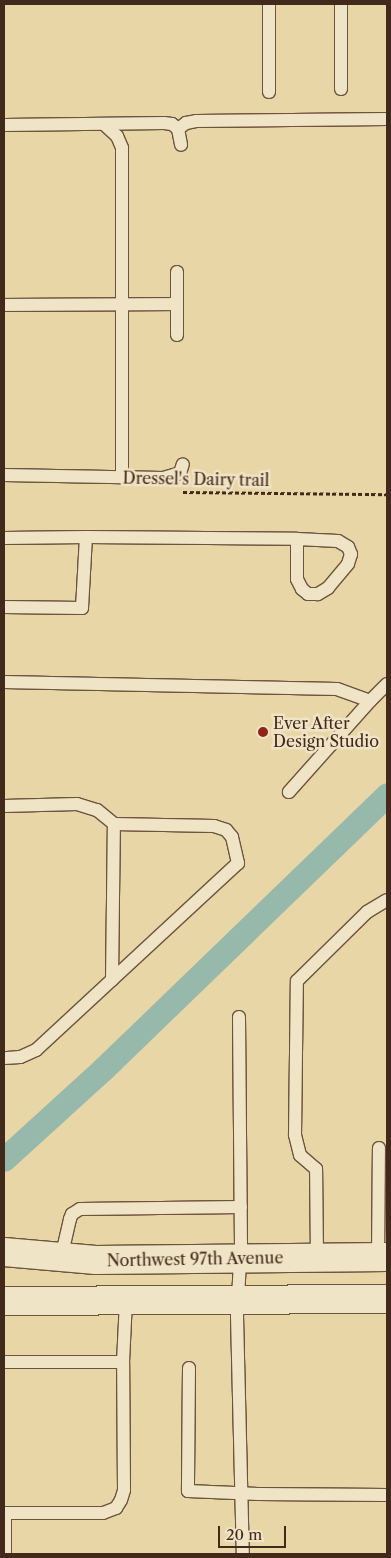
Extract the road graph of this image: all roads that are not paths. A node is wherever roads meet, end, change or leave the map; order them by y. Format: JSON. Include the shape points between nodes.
{"nodes":[{"id":1,"x":268,"y":4,"type":"edge"},
{"id":2,"x":342,"y":4,"type":"edge"},
{"id":3,"x":341,"y":88,"type":"dead end"},
{"id":4,"x":269,"y":92,"type":"dead end"},
{"id":5,"x":387,"y":119,"type":"edge"},
{"id":6,"x":104,"y":124,"type":"junction"},
{"id":7,"x":4,"y":125,"type":"edge"},
{"id":8,"x":178,"y":129,"type":"junction"},
{"id":9,"x":182,"y":145,"type":"dead end"},
{"id":10,"x":177,"y":272,"type":"dead end"},
{"id":11,"x":4,"y":304,"type":"edge"},
{"id":12,"x":123,"y":304,"type":"junction"},
{"id":13,"x":177,"y":304,"type":"junction"},
{"id":14,"x":177,"y":335,"type":"dead end"},
{"id":15,"x":183,"y":464,"type":"dead end"},
{"id":16,"x":4,"y":475,"type":"edge"},
{"id":17,"x":122,"y":477,"type":"junction"},
{"id":18,"x":86,"y":537,"type":"junction"},
{"id":19,"x":4,"y":538,"type":"edge"},
{"id":20,"x":297,"y":538,"type":"junction"},
{"id":21,"x":4,"y":606,"type":"edge"},
{"id":22,"x":4,"y":682,"type":"edge"},
{"id":23,"x":387,"y":684,"type":"edge"},
{"id":24,"x":370,"y":701,"type":"junction"},
{"id":25,"x":288,"y":792,"type":"dead end"},
{"id":26,"x":4,"y":806,"type":"edge"},
{"id":27,"x":114,"y":824,"type":"junction"},
{"id":28,"x":387,"y":900,"type":"edge"},
{"id":29,"x":112,"y":980,"type":"junction"},
{"id":30,"x":239,"y":1017,"type":"dead end"},
{"id":31,"x":4,"y":1058,"type":"edge"},
{"id":32,"x":379,"y":1148,"type":"dead end"},
{"id":33,"x":241,"y":1207,"type":"junction"},
{"id":34,"x":4,"y":1252,"type":"edge"},
{"id":35,"x":61,"y":1258,"type":"junction"},
{"id":36,"x":317,"y":1258,"type":"junction"},
{"id":37,"x":382,"y":1258,"type":"edge"},
{"id":38,"x":241,"y":1259,"type":"junction"},
{"id":39,"x":387,"y":1299,"type":"edge"},
{"id":40,"x":238,"y":1300,"type":"junction"},
{"id":41,"x":4,"y":1301,"type":"edge"},
{"id":42,"x":126,"y":1301,"type":"junction"},
{"id":43,"x":4,"y":1362,"type":"edge"},
{"id":44,"x":124,"y":1362,"type":"junction"},
{"id":45,"x":189,"y":1368,"type":"dead end"},
{"id":46,"x":242,"y":1493,"type":"junction"},
{"id":47,"x":387,"y":1495,"type":"edge"},
{"id":48,"x":5,"y":1513,"type":"edge"},
{"id":49,"x":5,"y":1554,"type":"edge"},
{"id":50,"x":243,"y":1554,"type":"edge"}],
"edges":[{"from":1,"to":4,"type":"lane"},
{"from":2,"to":3,"type":"lane"},
{"from":5,"to":8,"type":"lane","via":[[196,121]]},
{"from":6,"to":7,"type":"lane"},
{"from":6,"to":8,"type":"lane","via":[[164,123]]},
{"from":6,"to":12,"type":"lane","via":[[117,136],[122,148]]},
{"from":8,"to":9,"type":"lane"},
{"from":10,"to":13,"type":"lane"},
{"from":11,"to":12,"type":"lane"},
{"from":12,"to":13,"type":"lane"},
{"from":12,"to":17,"type":"lane"},
{"from":13,"to":14,"type":"lane"},
{"from":15,"to":17,"type":"lane","via":[[180,473],[174,476]]},
{"from":16,"to":17,"type":"lane"},
{"from":18,"to":19,"type":"lane"},
{"from":18,"to":20,"type":"lane"},
{"from":18,"to":21,"type":"lane","via":[[82,608]]},
{"from":20,"to":20,"type":"lane","via":[[338,541],[348,547],[351,554],[340,575],[318,594],[308,594],[298,579]]},
{"from":22,"to":24,"type":"lane","via":[[338,689]]},
{"from":23,"to":24,"type":"lane"},
{"from":24,"to":25,"type":"lane"},
{"from":26,"to":27,"type":"lane","via":[[87,806],[98,810]]},
{"from":27,"to":29,"type":"lane"},
{"from":27,"to":29,"type":"lane","via":[[214,826],[226,830],[232,837],[238,863]]},
{"from":28,"to":36,"type":"lane","via":[[367,912],[298,981],[295,1136],[300,1155],[316,1169]]},
{"from":29,"to":31,"type":"lane","via":[[36,1050],[20,1057]]},
{"from":30,"to":33,"type":"lane"},
{"from":32,"to":37,"type":"lane"},
{"from":33,"to":35,"type":"lane","via":[[76,1210],[70,1219]]},
{"from":33,"to":38,"type":"lane"},
{"from":34,"to":35,"type":"street","name":"Northwest 97th Avenue"},
{"from":35,"to":38,"type":"street","name":"Northwest 97th Avenue"},
{"from":36,"to":37,"type":"street","name":"Northwest 97th Avenue"},
{"from":36,"to":38,"type":"street","name":"Northwest 97th Avenue"},
{"from":38,"to":40,"type":"lane"},
{"from":39,"to":40,"type":"street"},
{"from":40,"to":42,"type":"street"},
{"from":40,"to":46,"type":"lane"},
{"from":41,"to":42,"type":"street"},
{"from":42,"to":44,"type":"lane"},
{"from":43,"to":44,"type":"lane"},
{"from":44,"to":48,"type":"lane","via":[[124,1490],[116,1508],[103,1513]]},
{"from":45,"to":46,"type":"lane","via":[[188,1491]]},
{"from":46,"to":47,"type":"lane"},
{"from":46,"to":50,"type":"lane"},
{"from":48,"to":49,"type":"lane"}]}
